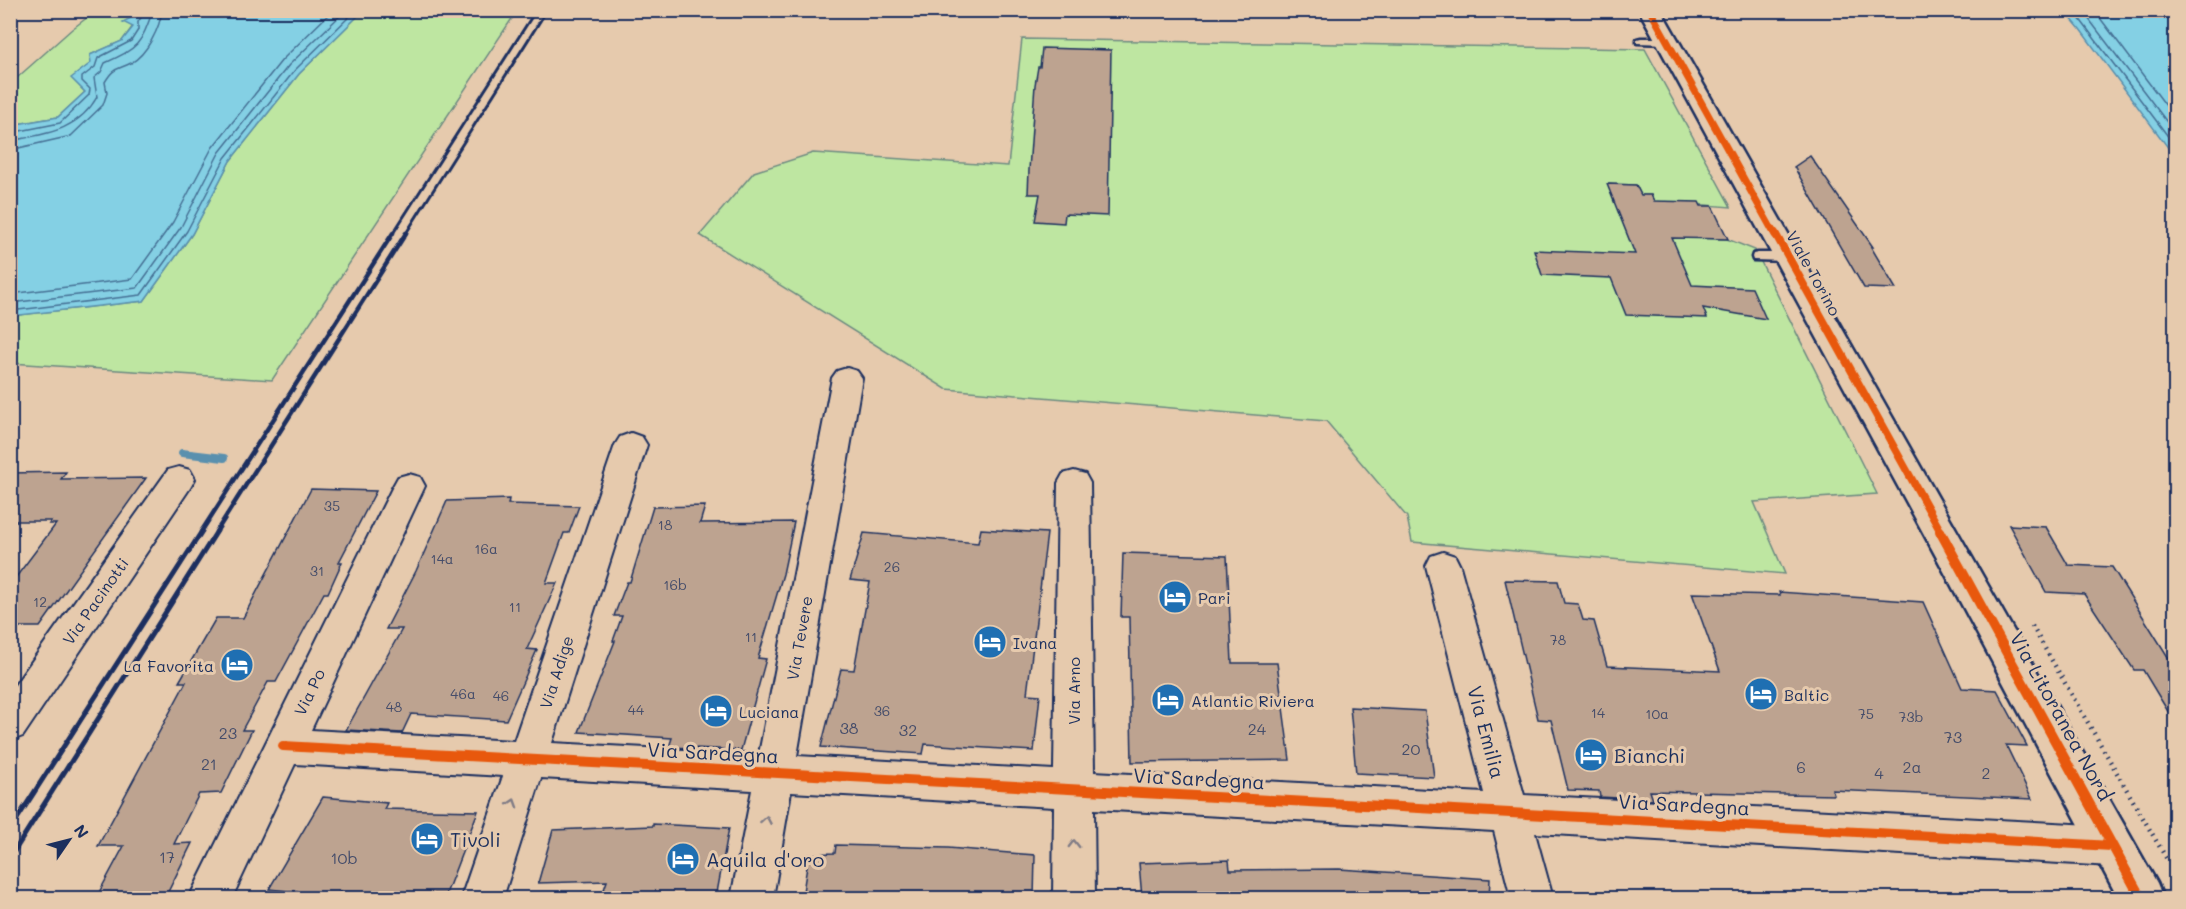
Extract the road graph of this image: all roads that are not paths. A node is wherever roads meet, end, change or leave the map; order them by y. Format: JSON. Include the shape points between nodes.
{"nodes":[{"id":1,"x":1650,"y":10,"type":"edge"},
{"id":2,"x":1758,"y":257,"type":"dead end"},
{"id":3,"x":1789,"y":257,"type":"junction"},
{"id":4,"x":847,"y":378,"type":"dead end"},
{"id":5,"x":631,"y":445,"type":"dead end"},
{"id":6,"x":179,"y":479,"type":"dead end"},
{"id":7,"x":1074,"y":483,"type":"dead end"},
{"id":8,"x":409,"y":486,"type":"dead end"},
{"id":9,"x":1951,"y":550,"type":"joint"},
{"id":10,"x":1443,"y":566,"type":"dead end"},
{"id":11,"x":10,"y":724,"type":"edge"},
{"id":12,"x":283,"y":746,"type":"junction"},
{"id":13,"x":527,"y":760,"type":"junction"},
{"id":14,"x":775,"y":773,"type":"junction"},
{"id":15,"x":1073,"y":789,"type":"junction"},
{"id":16,"x":1508,"y":813,"type":"junction"},
{"id":17,"x":2112,"y":846,"type":"junction"},
{"id":18,"x":210,"y":898,"type":"edge"},
{"id":19,"x":482,"y":898,"type":"edge"},
{"id":20,"x":752,"y":898,"type":"edge"},
{"id":21,"x":1074,"y":898,"type":"edge"},
{"id":22,"x":1532,"y":898,"type":"edge"},
{"id":23,"x":2141,"y":898,"type":"edge"}],
"edges":[{"from":1,"to":3,"type":"street","name":"Viale Torino","via":[[1654,41]]},
{"from":2,"to":3,"type":"lane"},
{"from":3,"to":9,"type":"street","name":"Viale Torino"},
{"from":4,"to":14,"type":"street","name":"Via Tevere"},
{"from":5,"to":13,"type":"street","name":"Via Adige"},
{"from":6,"to":11,"type":"street","name":"Via Pacinotti"},
{"from":7,"to":15,"type":"street","name":"Via Arno"},
{"from":8,"to":12,"type":"street","name":"Via Po"},
{"from":9,"to":17,"type":"street","name":"Via Litoranea Nord"},
{"from":10,"to":16,"type":"street","name":"Via Emilia"},
{"from":12,"to":13,"type":"street","name":"Via Sardegna"},
{"from":12,"to":18,"type":"street","name":"Via Po"},
{"from":13,"to":14,"type":"street","name":"Via Sardegna"},
{"from":19,"to":13,"type":"street","name":"Via Adige","one_way":true},
{"from":14,"to":15,"type":"street","name":"Via Sardegna"},
{"from":20,"to":14,"type":"street","name":"Via Tevere","one_way":true},
{"from":15,"to":16,"type":"street","name":"Via Sardegna"},
{"from":21,"to":15,"type":"street","name":"Via Arno","one_way":true},
{"from":16,"to":17,"type":"street","name":"Via Sardegna"},
{"from":16,"to":22,"type":"street","name":"Via Emilia"},
{"from":17,"to":23,"type":"street","name":"Via Litoranea Nord"}]}
